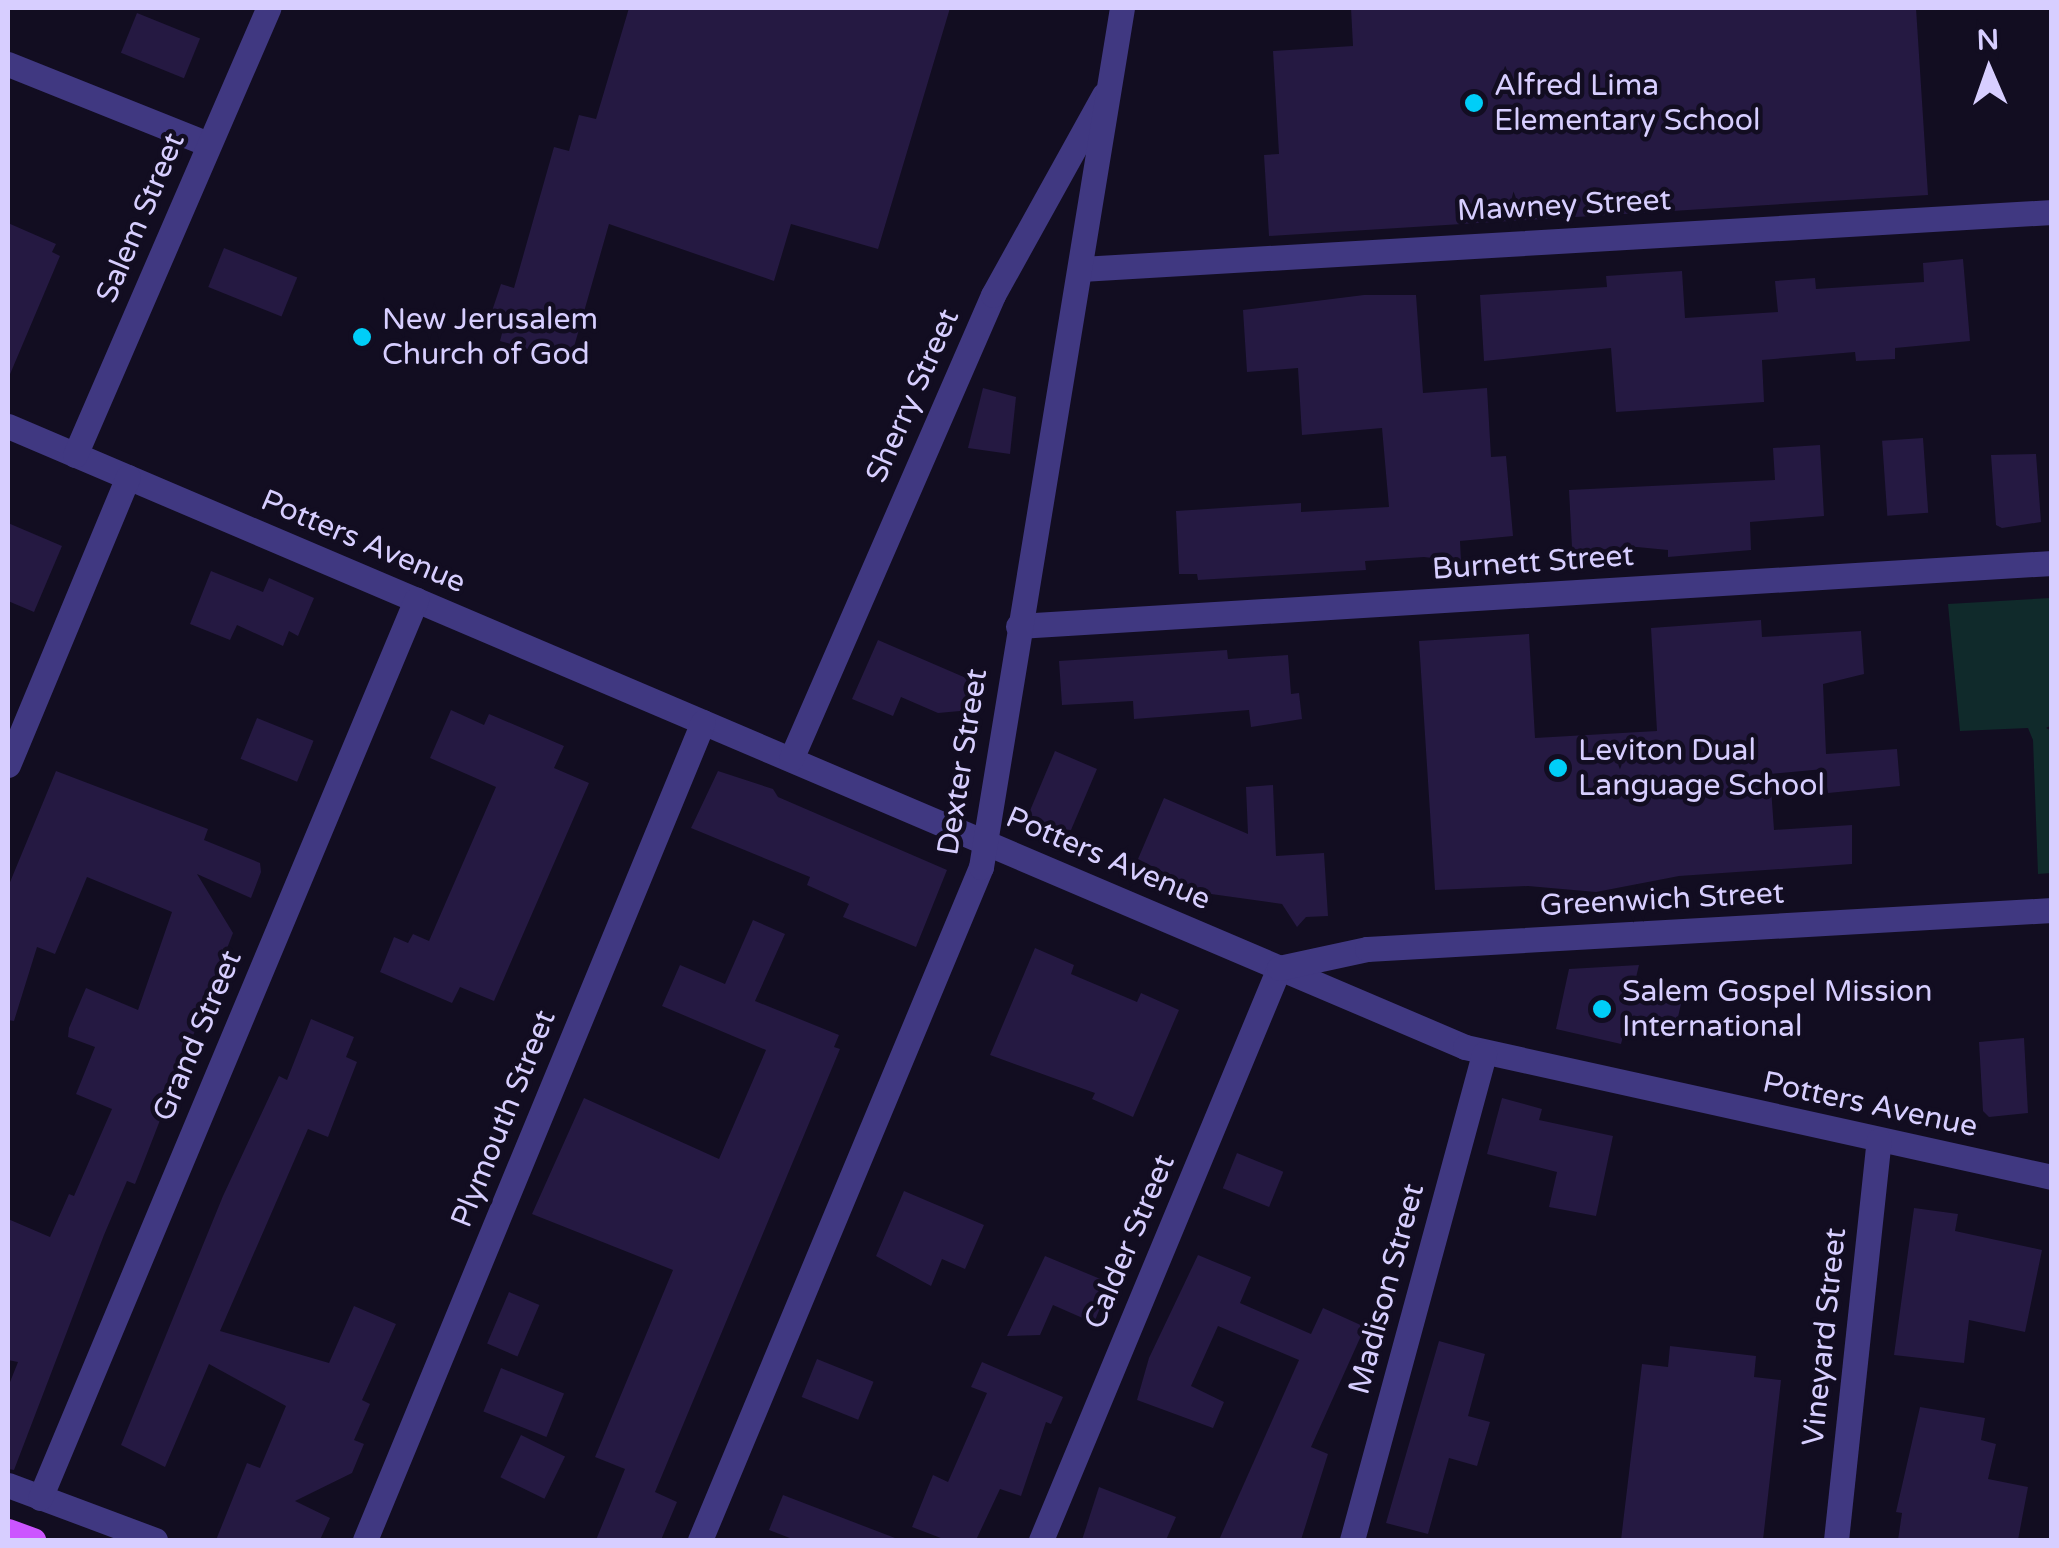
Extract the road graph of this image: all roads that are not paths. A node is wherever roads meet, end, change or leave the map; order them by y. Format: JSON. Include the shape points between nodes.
{"nodes":[{"id":1,"x":268,"y":8,"type":"edge"},
{"id":2,"x":1122,"y":8,"type":"edge"},
{"id":3,"x":8,"y":64,"type":"edge"},
{"id":4,"x":1117,"y":69,"type":"junction"},
{"id":5,"x":208,"y":144,"type":"junction"},
{"id":6,"x":2052,"y":212,"type":"edge"},
{"id":7,"x":1081,"y":270,"type":"junction"},
{"id":8,"x":8,"y":426,"type":"edge"},
{"id":9,"x":75,"y":455,"type":"junction"},
{"id":10,"x":128,"y":477,"type":"junction"},
{"id":11,"x":2052,"y":562,"type":"edge"},
{"id":12,"x":416,"y":600,"type":"junction"},
{"id":13,"x":1018,"y":626,"type":"junction"},
{"id":14,"x":704,"y":722,"type":"junction"},
{"id":15,"x":791,"y":760,"type":"junction"},
{"id":16,"x":8,"y":765,"type":"edge"},
{"id":17,"x":986,"y":842,"type":"junction"},
{"id":18,"x":2052,"y":910,"type":"edge"},
{"id":19,"x":1279,"y":968,"type":"junction"},
{"id":20,"x":1484,"y":1054,"type":"junction"},
{"id":21,"x":1879,"y":1140,"type":"junction"},
{"id":22,"x":2052,"y":1177,"type":"edge"},
{"id":23,"x":8,"y":1485,"type":"edge"},
{"id":24,"x":40,"y":1498,"type":"junction"},
{"id":25,"x":8,"y":1531,"type":"edge"},
{"id":26,"x":32,"y":1540,"type":"edge"},
{"id":27,"x":155,"y":1540,"type":"edge"},
{"id":28,"x":365,"y":1540,"type":"edge"},
{"id":29,"x":700,"y":1540,"type":"edge"},
{"id":30,"x":1040,"y":1540,"type":"edge"},
{"id":31,"x":1352,"y":1540,"type":"edge"},
{"id":32,"x":1836,"y":1540,"type":"edge"}],
"edges":[{"from":1,"to":5,"type":"street","name":"Salem Street"},
{"from":2,"to":4,"type":"street","name":"Dexter Street"},
{"from":3,"to":5,"type":"street"},
{"from":4,"to":7,"type":"street","name":"Dexter Street"},
{"from":4,"to":15,"type":"street","name":"Sherry Street","via":[[993,295]]},
{"from":5,"to":9,"type":"street","name":"Salem Street"},
{"from":6,"to":7,"type":"street","name":"Mawney Street"},
{"from":7,"to":13,"type":"street","name":"Dexter Street"},
{"from":8,"to":9,"type":"street","name":"Potters Avenue"},
{"from":9,"to":10,"type":"street","name":"Potters Avenue"},
{"from":10,"to":12,"type":"street","name":"Potters Avenue"},
{"from":10,"to":16,"type":"street"},
{"from":11,"to":13,"type":"street","name":"Burnett Street"},
{"from":12,"to":14,"type":"street","name":"Potters Avenue"},
{"from":12,"to":24,"type":"street","name":"Grand Street"},
{"from":13,"to":17,"type":"street","name":"Dexter Street"},
{"from":14,"to":15,"type":"street","name":"Potters Avenue"},
{"from":14,"to":28,"type":"street","name":"Plymouth Street"},
{"from":15,"to":17,"type":"street","name":"Potters Avenue"},
{"from":17,"to":19,"type":"street","name":"Potters Avenue"},
{"from":17,"to":29,"type":"street","name":"Dexter Street"},
{"from":18,"to":19,"type":"street","name":"Greenwich Street","via":[[1368,949]]},
{"from":19,"to":20,"type":"street","name":"Potters Avenue"},
{"from":19,"to":30,"type":"street","name":"Calder Street"},
{"from":20,"to":21,"type":"street","name":"Potters Avenue"},
{"from":20,"to":31,"type":"street","name":"Madison Street"},
{"from":21,"to":22,"type":"street","name":"Potters Avenue"},
{"from":21,"to":32,"type":"street","name":"Vineyard Street"},
{"from":23,"to":24,"type":"street"},
{"from":24,"to":27,"type":"street"},
{"from":25,"to":26,"type":"main road"}]}
